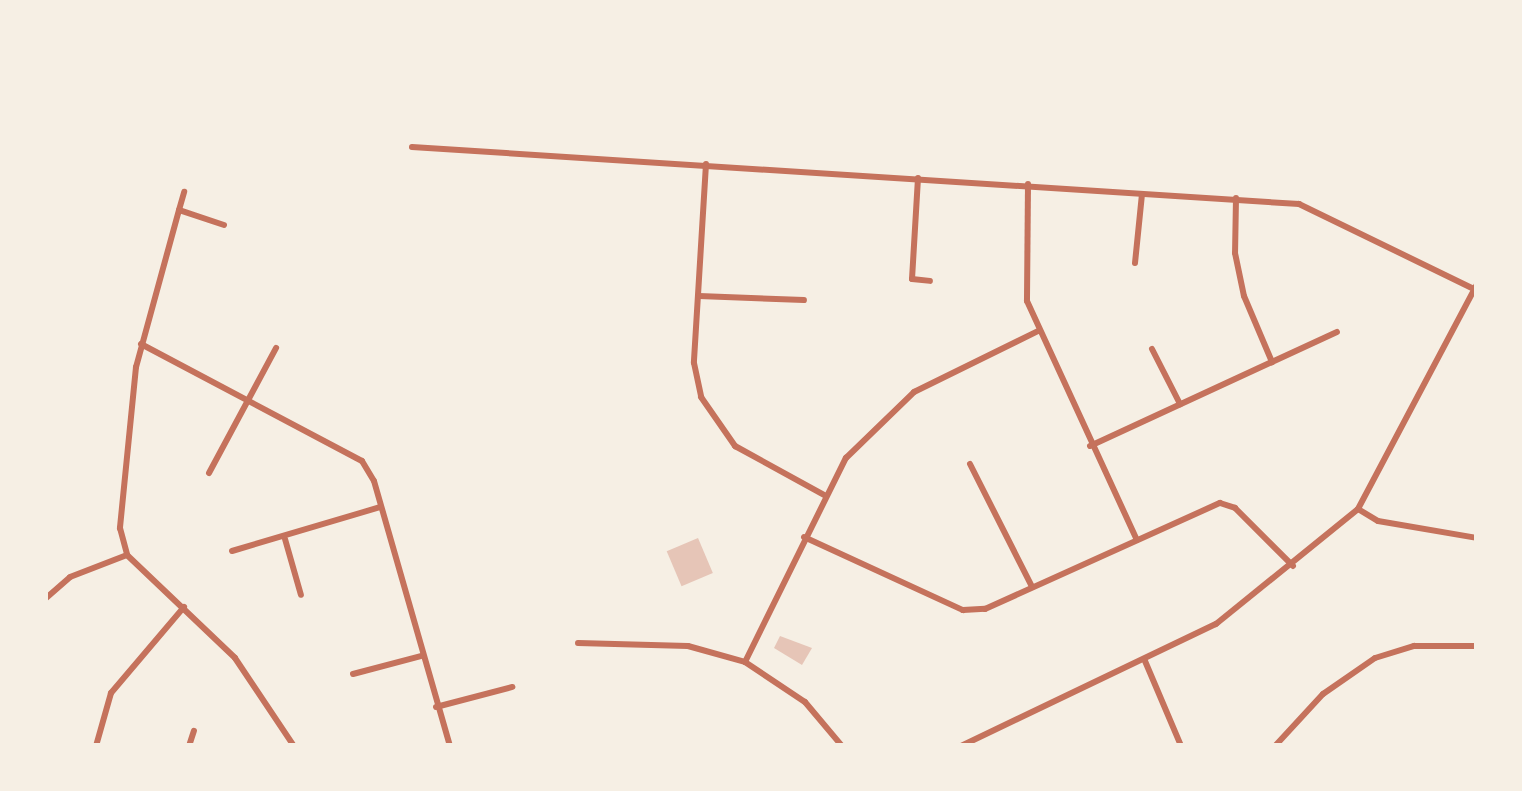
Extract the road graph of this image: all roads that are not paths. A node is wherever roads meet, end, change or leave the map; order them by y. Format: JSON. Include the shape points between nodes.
{"nodes":[{"id":1,"x":412,"y":146,"type":"dead end"},
{"id":2,"x":706,"y":164,"type":"junction"},
{"id":3,"x":918,"y":178,"type":"junction"},
{"id":4,"x":1028,"y":184,"type":"junction"},
{"id":5,"x":184,"y":192,"type":"dead end"},
{"id":6,"x":1142,"y":194,"type":"junction"},
{"id":7,"x":1236,"y":198,"type":"junction"},
{"id":8,"x":179,"y":210,"type":"junction"},
{"id":9,"x":224,"y":224,"type":"dead end"},
{"id":10,"x":1136,"y":263,"type":"dead end"},
{"id":11,"x":930,"y":281,"type":"dead end"},
{"id":12,"x":1476,"y":287,"type":"edge"},
{"id":13,"x":698,"y":296,"type":"junction"},
{"id":14,"x":804,"y":300,"type":"dead end"},
{"id":15,"x":1038,"y":332,"type":"junction"},
{"id":16,"x":1336,"y":332,"type":"dead end"},
{"id":17,"x":141,"y":344,"type":"junction"},
{"id":18,"x":276,"y":348,"type":"dead end"},
{"id":19,"x":1152,"y":349,"type":"dead end"},
{"id":20,"x":1272,"y":362,"type":"junction"},
{"id":21,"x":248,"y":401,"type":"junction"},
{"id":22,"x":1180,"y":404,"type":"junction"},
{"id":23,"x":1090,"y":446,"type":"junction"},
{"id":24,"x":970,"y":464,"type":"dead end"},
{"id":25,"x":209,"y":474,"type":"dead end"},
{"id":26,"x":824,"y":495,"type":"junction"},
{"id":27,"x":381,"y":507,"type":"junction"},
{"id":28,"x":1358,"y":509,"type":"junction"},
{"id":29,"x":804,"y":537,"type":"junction"},
{"id":30,"x":286,"y":538,"type":"junction"},
{"id":31,"x":1477,"y":538,"type":"edge"},
{"id":32,"x":1138,"y":540,"type":"junction"},
{"id":33,"x":232,"y":551,"type":"dead end"},
{"id":34,"x":127,"y":556,"type":"junction"},
{"id":35,"x":1293,"y":566,"type":"junction"},
{"id":36,"x":1032,"y":587,"type":"junction"},
{"id":37,"x":301,"y":595,"type":"dead end"},
{"id":38,"x":45,"y":599,"type":"edge"},
{"id":39,"x":184,"y":607,"type":"junction"},
{"id":40,"x":578,"y":643,"type":"dead end"},
{"id":41,"x":1477,"y":646,"type":"edge"},
{"id":42,"x":421,"y":656,"type":"junction"},
{"id":43,"x":746,"y":662,"type":"junction"},
{"id":44,"x":1145,"y":662,"type":"junction"},
{"id":45,"x":352,"y":674,"type":"dead end"},
{"id":46,"x":512,"y":687,"type":"dead end"},
{"id":47,"x":435,"y":708,"type":"junction"},
{"id":48,"x":194,"y":731,"type":"dead end"},
{"id":49,"x":96,"y":746,"type":"edge"},
{"id":50,"x":189,"y":746,"type":"edge"},
{"id":51,"x":294,"y":746,"type":"edge"},
{"id":52,"x":450,"y":746,"type":"edge"},
{"id":53,"x":842,"y":746,"type":"edge"},
{"id":54,"x":962,"y":746,"type":"edge"},
{"id":55,"x":1182,"y":746,"type":"edge"},
{"id":56,"x":1275,"y":746,"type":"edge"}],
"edges":[{"from":1,"to":2,"type":"street"},
{"from":2,"to":3,"type":"street"},
{"from":2,"to":13,"type":"street"},
{"from":3,"to":4,"type":"street"},
{"from":3,"to":11,"type":"street","via":[[912,280]]},
{"from":4,"to":6,"type":"street"},
{"from":4,"to":15,"type":"street","via":[[1027,301]]},
{"from":5,"to":8,"type":"street"},
{"from":6,"to":7,"type":"street"},
{"from":6,"to":10,"type":"street"},
{"from":7,"to":12,"type":"street","via":[[1299,204]]},
{"from":7,"to":20,"type":"street","via":[[1244,296]]},
{"from":8,"to":9,"type":"street"},
{"from":8,"to":17,"type":"street"},
{"from":12,"to":28,"type":"street"},
{"from":13,"to":14,"type":"street"},
{"from":13,"to":26,"type":"street","via":[[694,364],[710,418],[735,446]]},
{"from":15,"to":23,"type":"street"},
{"from":15,"to":26,"type":"street","via":[[914,392],[846,458]]},
{"from":16,"to":20,"type":"street"},
{"from":17,"to":21,"type":"street"},
{"from":17,"to":34,"type":"street","via":[[119,520]]},
{"from":18,"to":21,"type":"street"},
{"from":19,"to":22,"type":"street"},
{"from":20,"to":22,"type":"street"},
{"from":21,"to":25,"type":"street"},
{"from":21,"to":27,"type":"street","via":[[362,462]]},
{"from":22,"to":23,"type":"street"},
{"from":23,"to":32,"type":"street"},
{"from":24,"to":36,"type":"street"},
{"from":26,"to":29,"type":"street"},
{"from":27,"to":30,"type":"street"},
{"from":27,"to":42,"type":"street"},
{"from":28,"to":31,"type":"street","via":[[1378,521]]},
{"from":28,"to":35,"type":"street"},
{"from":29,"to":36,"type":"street","via":[[963,610],[985,609]]},
{"from":29,"to":43,"type":"street"},
{"from":30,"to":33,"type":"street"},
{"from":30,"to":37,"type":"street"},
{"from":32,"to":35,"type":"street","via":[[1226,503]]},
{"from":32,"to":36,"type":"street"},
{"from":34,"to":38,"type":"street","via":[[70,577]]},
{"from":34,"to":39,"type":"street"},
{"from":35,"to":44,"type":"street","via":[[1216,624]]},
{"from":39,"to":49,"type":"street","via":[[111,693]]},
{"from":39,"to":51,"type":"street","via":[[235,658]]},
{"from":40,"to":43,"type":"street","via":[[688,646]]},
{"from":41,"to":56,"type":"street","via":[[1414,646],[1375,658],[1323,694]]},
{"from":42,"to":45,"type":"street"},
{"from":42,"to":47,"type":"street"},
{"from":43,"to":53,"type":"street","via":[[805,702]]},
{"from":44,"to":54,"type":"street"},
{"from":44,"to":55,"type":"street"},
{"from":46,"to":47,"type":"street"},
{"from":47,"to":52,"type":"street"},
{"from":48,"to":50,"type":"street"}]}
